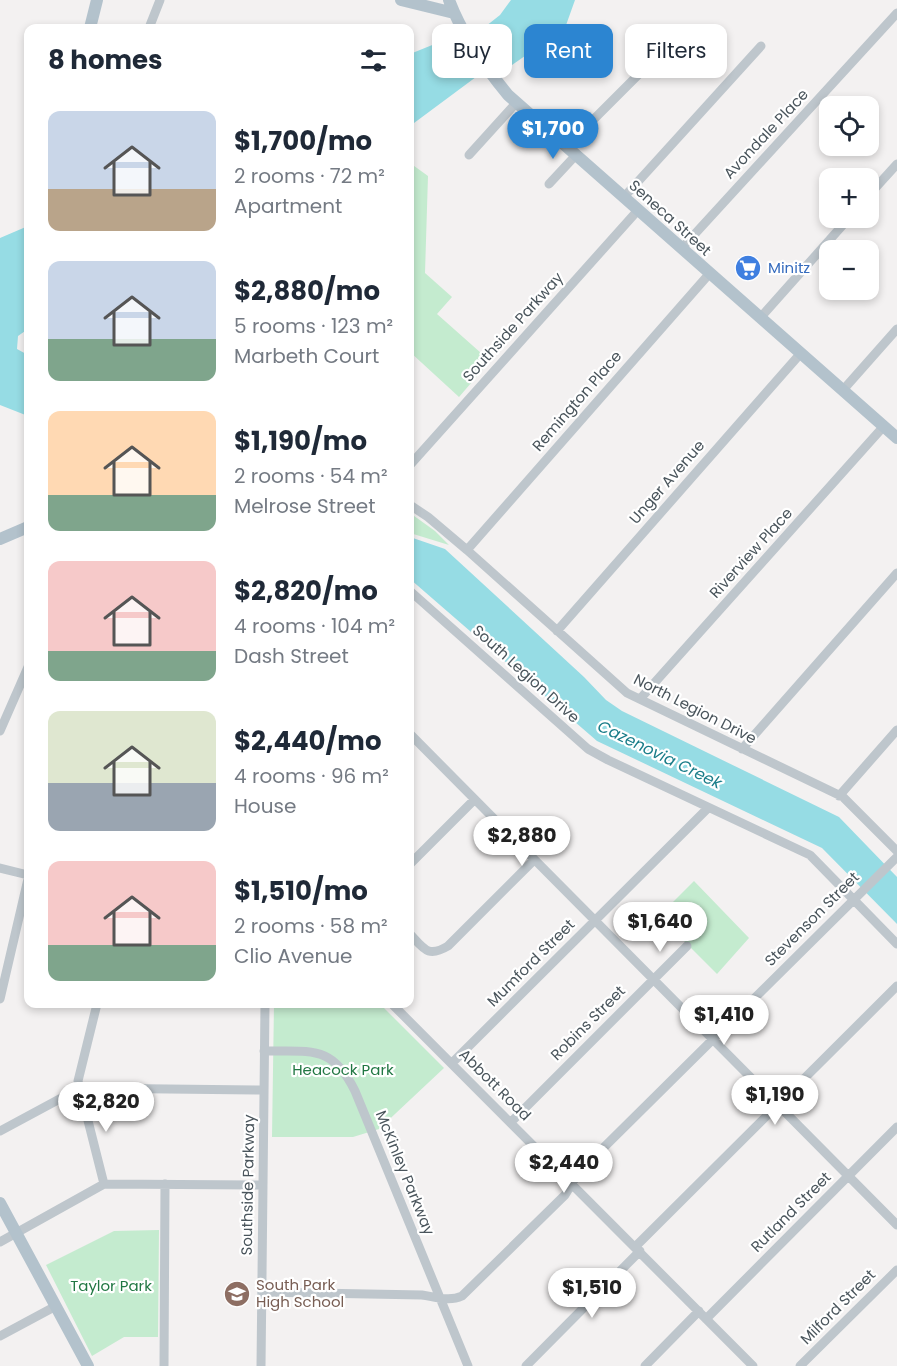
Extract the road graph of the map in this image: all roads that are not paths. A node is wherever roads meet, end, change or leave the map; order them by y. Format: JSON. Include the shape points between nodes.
{"nodes":[{"id":1,"x":97,"y":0,"type":"edge"},
{"id":2,"x":160,"y":0,"type":"edge"},
{"id":3,"x":401,"y":0,"type":"edge"},
{"id":4,"x":449,"y":0,"type":"edge"},
{"id":5,"x":897,"y":13,"type":"edge"},
{"id":6,"x":456,"y":17,"type":"junction"},
{"id":7,"x":91,"y":24,"type":"edge"},
{"id":8,"x":151,"y":24,"type":"edge"},
{"id":9,"x":761,"y":46,"type":"dead end"},
{"id":10,"x":636,"y":78,"type":"edge"},
{"id":11,"x":517,"y":102,"type":"junction"},
{"id":12,"x":571,"y":150,"type":"junction"},
{"id":13,"x":469,"y":155,"type":"dead end"},
{"id":14,"x":897,"y":164,"type":"edge"},
{"id":15,"x":549,"y":184,"type":"dead end"},
{"id":16,"x":879,"y":184,"type":"edge"},
{"id":17,"x":624,"y":196,"type":"junction"},
{"id":18,"x":639,"y":209,"type":"junction"},
{"id":19,"x":840,"y":228,"type":"edge"},
{"id":20,"x":681,"y":248,"type":"junction"},
{"id":21,"x":710,"y":273,"type":"junction"},
{"id":22,"x":761,"y":317,"type":"junction"},
{"id":23,"x":897,"y":329,"type":"edge"},
{"id":24,"x":801,"y":353,"type":"junction"},
{"id":25,"x":843,"y":390,"type":"junction"},
{"id":26,"x":884,"y":426,"type":"junction"},
{"id":27,"x":897,"y":438,"type":"edge"},
{"id":28,"x":414,"y":461,"type":"edge"},
{"id":29,"x":414,"y":508,"type":"edge"},
{"id":30,"x":24,"y":529,"type":"edge"},
{"id":31,"x":0,"y":539,"type":"edge"},
{"id":32,"x":467,"y":550,"type":"junction"},
{"id":33,"x":897,"y":573,"type":"edge"},
{"id":34,"x":414,"y":595,"type":"edge"},
{"id":35,"x":557,"y":631,"type":"junction"},
{"id":36,"x":24,"y":676,"type":"edge"},
{"id":37,"x":640,"y":699,"type":"junction"},
{"id":38,"x":897,"y":730,"type":"edge"},
{"id":39,"x":0,"y":731,"type":"edge"},
{"id":40,"x":414,"y":738,"type":"edge"},
{"id":41,"x":742,"y":749,"type":"junction"},
{"id":42,"x":839,"y":796,"type":"junction"},
{"id":43,"x":474,"y":800,"type":"junction"},
{"id":44,"x":708,"y":808,"type":"junction"},
{"id":45,"x":896,"y":855,"type":"edge"},
{"id":46,"x":414,"y":860,"type":"edge"},
{"id":47,"x":534,"y":860,"type":"junction"},
{"id":48,"x":0,"y":868,"type":"edge"},
{"id":49,"x":24,"y":873,"type":"edge"},
{"id":50,"x":24,"y":896,"type":"edge"},
{"id":51,"x":855,"y":897,"type":"junction"},
{"id":52,"x":595,"y":921,"type":"junction"},
{"id":53,"x":414,"y":938,"type":"edge"},
{"id":54,"x":897,"y":944,"type":"edge"},
{"id":55,"x":687,"y":946,"type":"dead end"},
{"id":56,"x":652,"y":980,"type":"junction"},
{"id":57,"x":897,"y":986,"type":"edge"},
{"id":58,"x":0,"y":999,"type":"edge"},
{"id":59,"x":96,"y":1008,"type":"edge"},
{"id":60,"x":266,"y":1008,"type":"edge"},
{"id":61,"x":396,"y":1008,"type":"edge"},
{"id":62,"x":712,"y":1039,"type":"junction"},
{"id":63,"x":264,"y":1051,"type":"junction"},
{"id":64,"x":452,"y":1063,"type":"junction"},
{"id":65,"x":80,"y":1088,"type":"junction"},
{"id":66,"x":264,"y":1090,"type":"junction"},
{"id":67,"x":777,"y":1105,"type":"junction"},
{"id":68,"x":511,"y":1122,"type":"junction"},
{"id":69,"x":897,"y":1127,"type":"edge"},
{"id":70,"x":0,"y":1131,"type":"edge"},
{"id":71,"x":848,"y":1176,"type":"junction"},
{"id":72,"x":104,"y":1184,"type":"junction"},
{"id":73,"x":165,"y":1184,"type":"junction"},
{"id":74,"x":572,"y":1184,"type":"junction"},
{"id":75,"x":263,"y":1185,"type":"junction"},
{"id":76,"x":0,"y":1203,"type":"edge"},
{"id":77,"x":897,"y":1225,"type":"edge"},
{"id":78,"x":16,"y":1233,"type":"junction"},
{"id":79,"x":0,"y":1242,"type":"edge"},
{"id":80,"x":638,"y":1249,"type":"junction"},
{"id":81,"x":897,"y":1270,"type":"edge"},
{"id":82,"x":262,"y":1292,"type":"junction"},
{"id":83,"x":440,"y":1298,"type":"junction"},
{"id":84,"x":56,"y":1306,"type":"junction"},
{"id":85,"x":703,"y":1315,"type":"junction"},
{"id":86,"x":0,"y":1336,"type":"edge"},
{"id":87,"x":88,"y":1366,"type":"edge"},
{"id":88,"x":164,"y":1366,"type":"edge"},
{"id":89,"x":261,"y":1366,"type":"edge"},
{"id":90,"x":468,"y":1366,"type":"edge"},
{"id":91,"x":526,"y":1366,"type":"edge"},
{"id":92,"x":645,"y":1366,"type":"edge"},
{"id":93,"x":753,"y":1366,"type":"edge"},
{"id":94,"x":800,"y":1366,"type":"edge"}],
"edges":[{"from":1,"to":7,"type":"main road"},
{"from":2,"to":8,"type":"street"},
{"from":3,"to":6,"type":"main road"},
{"from":4,"to":6,"type":"main road","name":"Seneca Street"},
{"from":5,"to":20,"type":"street","name":"Avondale Place"},
{"from":6,"to":11,"type":"main road","name":"Seneca Street","via":[[505,92]]},
{"from":9,"to":17,"type":"street"},
{"from":10,"to":12,"type":"street"},
{"from":11,"to":12,"type":"main road","name":"Seneca Street"},
{"from":11,"to":13,"type":"street"},
{"from":12,"to":15,"type":"street"},
{"from":12,"to":17,"type":"main road","name":"Seneca Street"},
{"from":14,"to":16,"type":"street"},
{"from":17,"to":18,"type":"main road","name":"Seneca Street"},
{"from":18,"to":20,"type":"main road","name":"Seneca Street"},
{"from":18,"to":28,"type":"street","name":"Southside Parkway"},
{"from":19,"to":22,"type":"street"},
{"from":20,"to":21,"type":"main road","name":"Seneca Street"},
{"from":21,"to":22,"type":"main road","name":"Seneca Street"},
{"from":21,"to":32,"type":"street","name":"Remington Place"},
{"from":22,"to":24,"type":"main road","name":"Seneca Street"},
{"from":23,"to":25,"type":"street"},
{"from":24,"to":25,"type":"main road","name":"Seneca Street"},
{"from":24,"to":35,"type":"street","name":"Unger Avenue"},
{"from":25,"to":26,"type":"main road","name":"Seneca Street"},
{"from":26,"to":27,"type":"main road","name":"Seneca Street"},
{"from":26,"to":37,"type":"street","name":"Riverview Place"},
{"from":29,"to":32,"type":"street","name":"North Legion Drive"},
{"from":30,"to":31,"type":"main road"},
{"from":32,"to":35,"type":"street","name":"North Legion Drive"},
{"from":33,"to":41,"type":"street"},
{"from":34,"to":44,"type":"street","name":"South Legion Drive","via":[[596,755]]},
{"from":35,"to":37,"type":"street","name":"North Legion Drive","via":[[627,693]]},
{"from":36,"to":39,"type":"street"},
{"from":37,"to":41,"type":"street","name":"North Legion Drive"},
{"from":38,"to":42,"type":"street"},
{"from":40,"to":43,"type":"street"},
{"from":41,"to":42,"type":"street","name":"North Legion Drive"},
{"from":42,"to":45,"type":"street","name":"North Legion Drive"},
{"from":43,"to":46,"type":"street"},
{"from":43,"to":47,"type":"street"},
{"from":44,"to":51,"type":"street","name":"South Legion Drive","via":[[810,855]]},
{"from":44,"to":52,"type":"street","name":"Mumford Street"},
{"from":45,"to":51,"type":"street","name":"Stevenson Street"},
{"from":47,"to":52,"type":"street"},
{"from":47,"to":53,"type":"street","via":[[448,946],[430,952]]},
{"from":48,"to":49,"type":"street"},
{"from":50,"to":58,"type":"street"},
{"from":51,"to":54,"type":"street","name":"South Legion Drive"},
{"from":51,"to":62,"type":"street","name":"Stevenson Street"},
{"from":52,"to":56,"type":"street"},
{"from":52,"to":64,"type":"street","name":"Mumford Street"},
{"from":55,"to":56,"type":"street","name":"Robins Street"},
{"from":56,"to":62,"type":"street"},
{"from":56,"to":68,"type":"street","name":"Robins Street"},
{"from":57,"to":67,"type":"street"},
{"from":59,"to":65,"type":"street","via":[[78,1081]]},
{"from":60,"to":63,"type":"street","name":"Southside Parkway"},
{"from":61,"to":64,"type":"street","name":"Abbott Road"},
{"from":62,"to":67,"type":"street"},
{"from":62,"to":74,"type":"street","name":"Stevenson Street","via":[[579,1172]]},
{"from":63,"to":66,"type":"street","name":"Southside Parkway"},
{"from":63,"to":83,"type":"street","name":"McKinley Parkway","via":[[324,1055],[343,1069]]},
{"from":64,"to":68,"type":"street","name":"Abbott Road"},
{"from":65,"to":66,"type":"street"},
{"from":65,"to":70,"type":"street"},
{"from":65,"to":72,"type":"street"},
{"from":66,"to":75,"type":"street","name":"Southside Parkway"},
{"from":67,"to":71,"type":"street"},
{"from":67,"to":80,"type":"street"},
{"from":68,"to":74,"type":"street","name":"Abbott Road"},
{"from":69,"to":71,"type":"street","name":"Rutland Street"},
{"from":71,"to":77,"type":"street"},
{"from":71,"to":85,"type":"street","name":"Rutland Street"},
{"from":72,"to":73,"type":"street"},
{"from":72,"to":78,"type":"street"},
{"from":73,"to":75,"type":"street"},
{"from":73,"to":88,"type":"street"},
{"from":74,"to":80,"type":"street","name":"Abbott Road"},
{"from":74,"to":83,"type":"street","name":"Stevenson Street","via":[[462,1296]]},
{"from":75,"to":82,"type":"street","name":"Southside Parkway"},
{"from":76,"to":78,"type":"main road"},
{"from":78,"to":79,"type":"street"},
{"from":78,"to":84,"type":"main road"},
{"from":80,"to":85,"type":"street","name":"Abbott Road"},
{"from":80,"to":91,"type":"street"},
{"from":81,"to":94,"type":"street","name":"Milford Street"},
{"from":82,"to":83,"type":"street","via":[[422,1294]]},
{"from":82,"to":89,"type":"street","name":"Southside Parkway"},
{"from":83,"to":90,"type":"street","name":"McKinley Parkway"},
{"from":84,"to":86,"type":"street"},
{"from":84,"to":87,"type":"main road"},
{"from":85,"to":92,"type":"street","name":"Rutland Street"},
{"from":85,"to":93,"type":"street","name":"Abbott Road"}]}
